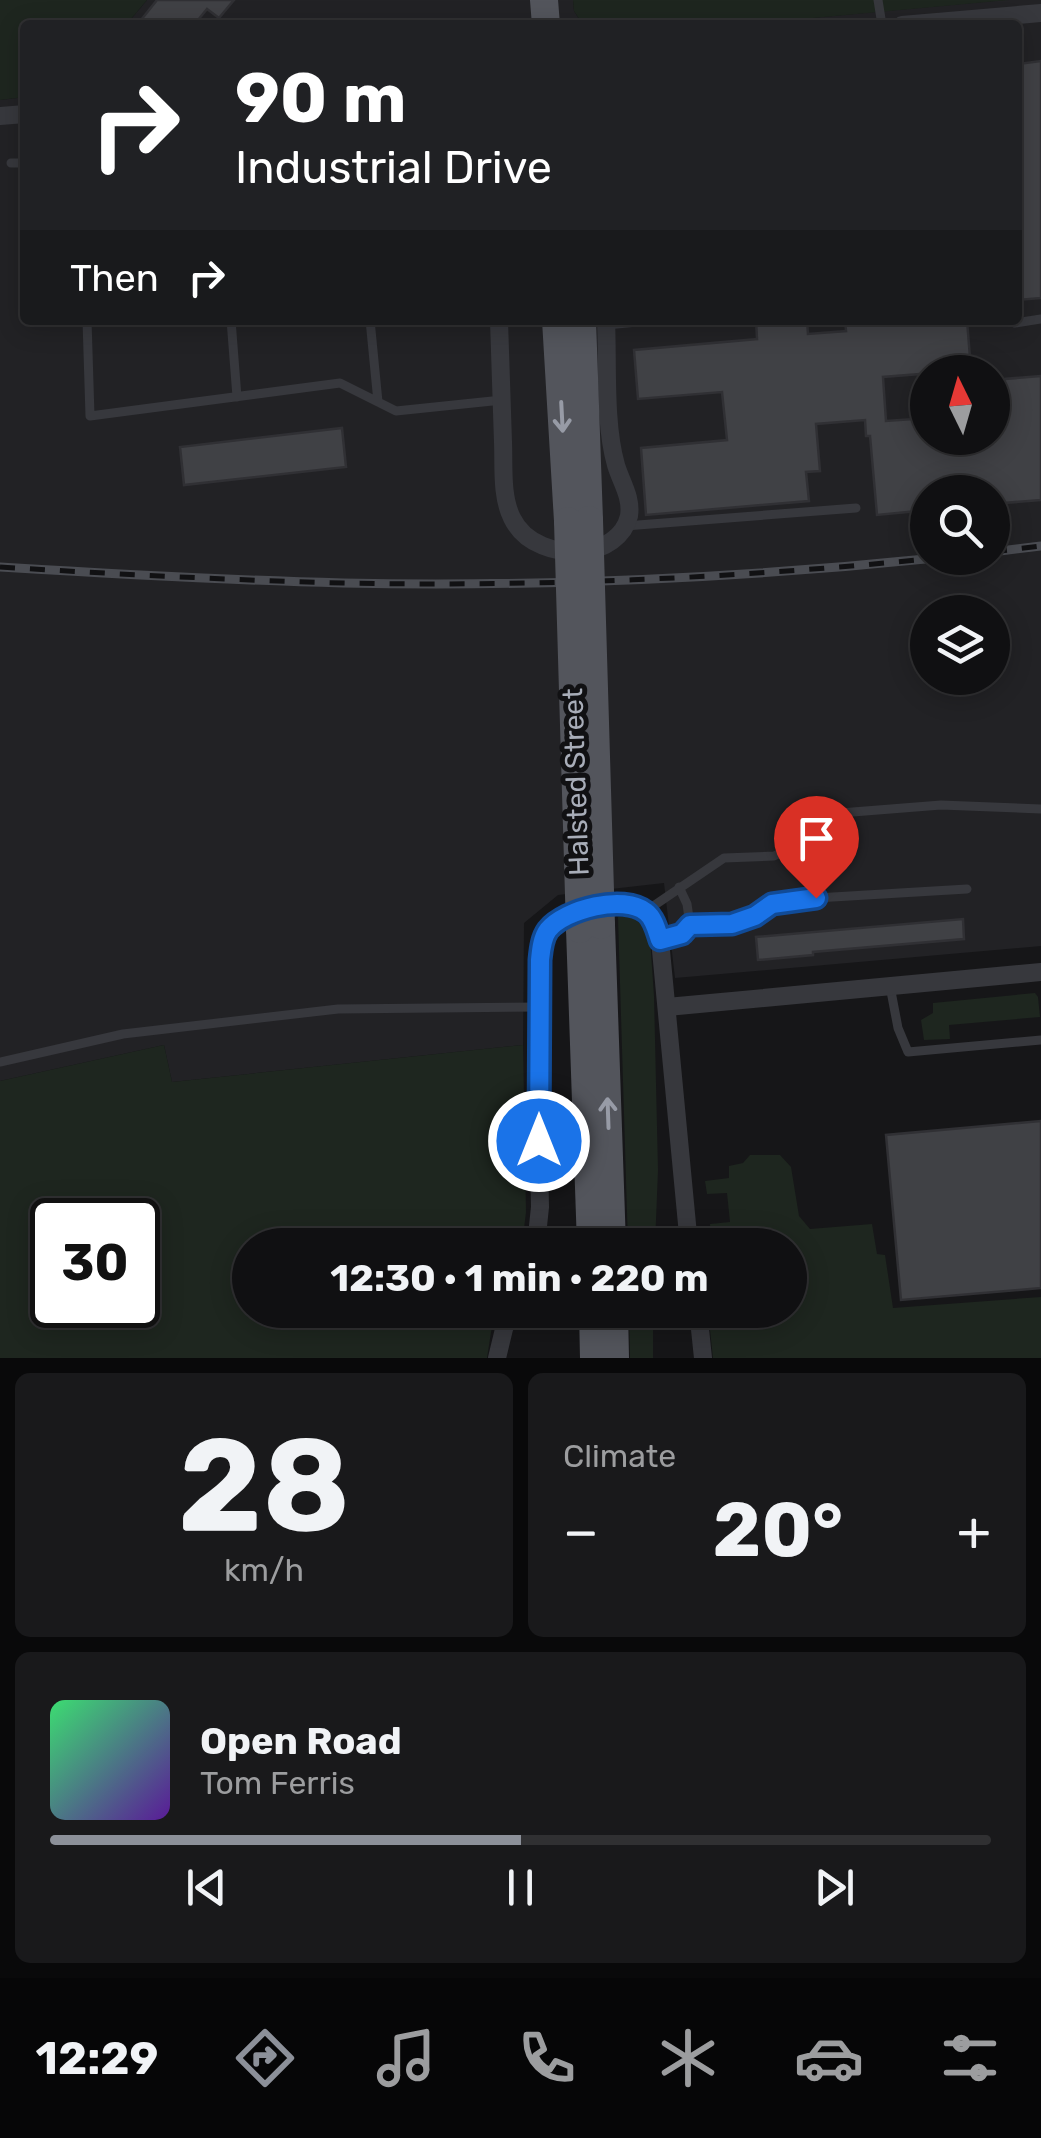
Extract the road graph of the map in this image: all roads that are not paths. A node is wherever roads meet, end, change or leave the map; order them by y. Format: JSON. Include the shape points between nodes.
{"nodes":[{"id":1,"x":1012,"y":8,"type":"edge"},
{"id":2,"x":1041,"y":13,"type":"edge"},
{"id":3,"x":934,"y":20,"type":"edge"},
{"id":4,"x":20,"y":162,"type":"edge"},
{"id":5,"x":10,"y":163,"type":"dead end"},
{"id":6,"x":86,"y":325,"type":"edge"},
{"id":7,"x":231,"y":325,"type":"edge"},
{"id":8,"x":370,"y":325,"type":"edge"},
{"id":9,"x":499,"y":325,"type":"edge"},
{"id":10,"x":557,"y":325,"type":"edge"},
{"id":11,"x":598,"y":325,"type":"edge"},
{"id":12,"x":598,"y":325,"type":"edge"},
{"id":13,"x":238,"y":397,"type":"junction"},
{"id":14,"x":502,"y":400,"type":"junction"},
{"id":15,"x":378,"y":402,"type":"junction"},
{"id":16,"x":856,"y":508,"type":"dead end"},
{"id":17,"x":579,"y":520,"type":"junction"},
{"id":18,"x":625,"y":526,"type":"junction"},
{"id":19,"x":1041,"y":809,"type":"edge"},
{"id":20,"x":679,"y":887,"type":"junction"},
{"id":21,"x":967,"y":888,"type":"dead end"},
{"id":22,"x":646,"y":911,"type":"junction"},
{"id":23,"x":690,"y":925,"type":"junction"},
{"id":24,"x":591,"y":927,"type":"junction"},
{"id":25,"x":660,"y":940,"type":"junction"},
{"id":26,"x":1041,"y":972,"type":"edge"},
{"id":27,"x":890,"y":986,"type":"junction"},
{"id":28,"x":667,"y":1006,"type":"junction"},
{"id":29,"x":540,"y":1007,"type":"junction"},
{"id":30,"x":1041,"y":1040,"type":"edge"},
{"id":31,"x":0,"y":1062,"type":"edge"},
{"id":32,"x":538,"y":1228,"type":"edge"},
{"id":33,"x":590,"y":1228,"type":"edge"},
{"id":34,"x":611,"y":1228,"type":"edge"},
{"id":35,"x":687,"y":1228,"type":"edge"},
{"id":36,"x":504,"y":1328,"type":"edge"},
{"id":37,"x":593,"y":1328,"type":"edge"},
{"id":38,"x":614,"y":1328,"type":"edge"},
{"id":39,"x":700,"y":1328,"type":"edge"},
{"id":40,"x":497,"y":1358,"type":"edge"},
{"id":41,"x":594,"y":1358,"type":"edge"},
{"id":42,"x":615,"y":1358,"type":"edge"},
{"id":43,"x":703,"y":1358,"type":"edge"}],
"edges":[{"from":1,"to":2,"type":"street"},
{"from":1,"to":3,"type":"street"},
{"from":4,"to":5,"type":"lane"},
{"from":6,"to":13,"type":"lane","via":[[90,416]]},
{"from":7,"to":13,"type":"lane"},
{"from":8,"to":15,"type":"lane"},
{"from":9,"to":14,"type":"street"},
{"from":10,"to":17,"type":"main road","name":"Halsted Street","one_way":true},
{"from":11,"to":17,"type":"main road","name":"Halsted Street"},
{"from":12,"to":18,"type":"street","via":[[612,450],[629,499]]},
{"from":13,"to":15,"type":"lane","via":[[340,383]]},
{"from":14,"to":15,"type":"lane","via":[[396,411]]},
{"from":14,"to":18,"type":"street","via":[[507,502],[522,531],[555,551],[574,552],[608,544]]},
{"from":16,"to":18,"type":"lane"},
{"from":17,"to":24,"type":"main road","name":"Halsted Street","bridge":true},
{"from":19,"to":20,"type":"lane","via":[[941,805],[815,815],[796,823],[789,848],[774,856],[724,858]]},
{"from":20,"to":22,"type":"lane"},
{"from":20,"to":23,"type":"lane"},
{"from":21,"to":23,"type":"lane","via":[[816,898],[772,904],[732,924]]},
{"from":22,"to":25,"type":"street"},
{"from":22,"to":29,"type":"street","via":[[601,906],[577,911],[548,930]]},
{"from":23,"to":25,"type":"lane"},
{"from":24,"to":33,"type":"main road","name":"Halsted Street"},
{"from":34,"to":24,"type":"main road","name":"Halsted Street","one_way":true},
{"from":25,"to":28,"type":"street"},
{"from":26,"to":27,"type":"street"},
{"from":27,"to":28,"type":"street"},
{"from":27,"to":30,"type":"lane","via":[[908,1052]]},
{"from":28,"to":35,"type":"street"},
{"from":29,"to":31,"type":"lane","via":[[338,1009],[122,1034]]},
{"from":29,"to":32,"type":"street"},
{"from":36,"to":40,"type":"street"},
{"from":37,"to":41,"type":"main road"},
{"from":38,"to":42,"type":"main road"},
{"from":39,"to":43,"type":"street"}]}
